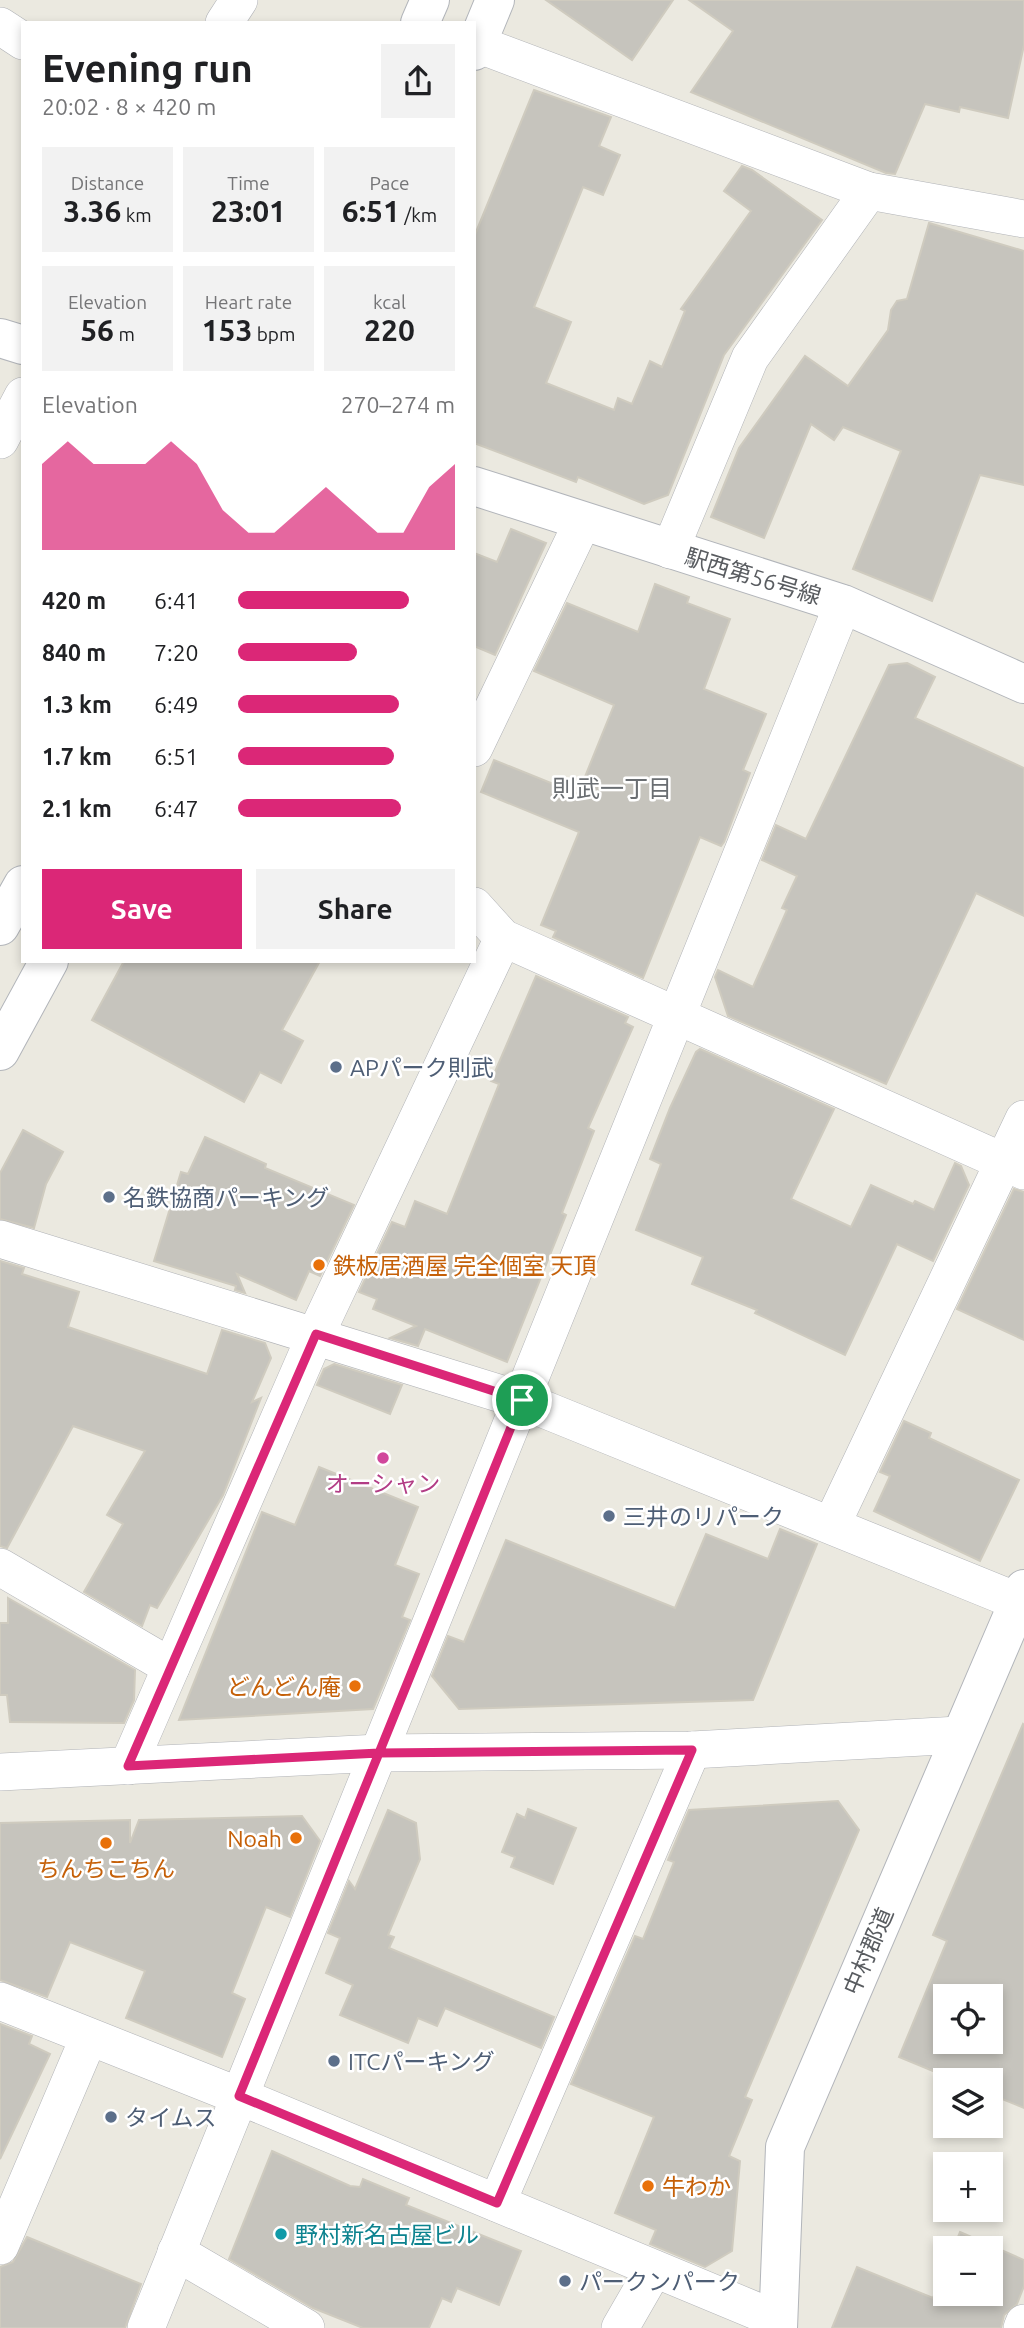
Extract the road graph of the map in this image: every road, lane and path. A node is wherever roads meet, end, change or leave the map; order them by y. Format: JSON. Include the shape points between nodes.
{"nodes":[{"id":1,"x":239,"y":0,"type":"edge"},
{"id":2,"x":495,"y":0,"type":"edge"},
{"id":3,"x":224,"y":21,"type":"edge"},
{"id":4,"x":0,"y":26,"type":"edge"},
{"id":5,"x":21,"y":40,"type":"edge"},
{"id":6,"x":476,"y":47,"type":"edge"},
{"id":7,"x":869,"y":191,"type":"junction"},
{"id":8,"x":1024,"y":219,"type":"edge"},
{"id":9,"x":0,"y":338,"type":"edge"},
{"id":10,"x":21,"y":344,"type":"edge"},
{"id":11,"x":21,"y":400,"type":"edge"},
{"id":12,"x":0,"y":440,"type":"edge"},
{"id":13,"x":476,"y":487,"type":"edge"},
{"id":14,"x":582,"y":523,"type":"junction"},
{"id":15,"x":670,"y":550,"type":"junction"},
{"id":16,"x":843,"y":604,"type":"junction"},
{"id":17,"x":1024,"y":684,"type":"edge"},
{"id":18,"x":476,"y":744,"type":"edge"},
{"id":19,"x":0,"y":877,"type":"edge"},
{"id":20,"x":21,"y":884,"type":"edge"},
{"id":21,"x":21,"y":889,"type":"edge"},
{"id":22,"x":476,"y":908,"type":"edge"},
{"id":23,"x":0,"y":926,"type":"edge"},
{"id":24,"x":503,"y":938,"type":"junction"},
{"id":25,"x":48,"y":963,"type":"edge"},
{"id":26,"x":677,"y":1015,"type":"junction"},
{"id":27,"x":0,"y":1051,"type":"edge"},
{"id":28,"x":1024,"y":1119,"type":"edge"},
{"id":29,"x":1014,"y":1166,"type":"edge"},
{"id":30,"x":0,"y":1239,"type":"edge"},
{"id":31,"x":316,"y":1334,"type":"junction"},
{"id":32,"x":522,"y":1400,"type":"junction"},
{"id":33,"x":832,"y":1524,"type":"junction"},
{"id":34,"x":0,"y":1567,"type":"edge"},
{"id":35,"x":1022,"y":1598,"type":"edge"},
{"id":36,"x":171,"y":1667,"type":"junction"},
{"id":37,"x":959,"y":1735,"type":"junction"},
{"id":38,"x":692,"y":1750,"type":"junction"},
{"id":39,"x":379,"y":1753,"type":"junction"},
{"id":40,"x":128,"y":1766,"type":"junction"},
{"id":41,"x":0,"y":1772,"type":"edge"},
{"id":42,"x":0,"y":2001,"type":"edge"},
{"id":43,"x":89,"y":2037,"type":"junction"},
{"id":44,"x":239,"y":2096,"type":"junction"},
{"id":45,"x":497,"y":2203,"type":"junction"},
{"id":46,"x":0,"y":2246,"type":"edge"},
{"id":47,"x":176,"y":2252,"type":"junction"},
{"id":48,"x":654,"y":2269,"type":"junction"},
{"id":49,"x":1024,"y":2323,"type":"edge"},
{"id":50,"x":778,"y":2324,"type":"edge"},
{"id":51,"x":146,"y":2328,"type":"edge"},
{"id":52,"x":306,"y":2328,"type":"edge"},
{"id":53,"x":620,"y":2328,"type":"edge"},
{"id":54,"x":1022,"y":2328,"type":"edge"}],
"edges":[{"from":1,"to":3,"type":"street"},
{"from":2,"to":6,"type":"street"},
{"from":4,"to":5,"type":"street"},
{"from":6,"to":7,"type":"street"},
{"from":7,"to":8,"type":"street"},
{"from":7,"to":15,"type":"street","via":[[750,358]]},
{"from":9,"to":10,"type":"street"},
{"from":11,"to":12,"type":"street"},
{"from":13,"to":14,"type":"street","name":"駅西第56号線"},
{"from":14,"to":15,"type":"street","name":"駅西第56号線"},
{"from":14,"to":18,"type":"street"},
{"from":15,"to":16,"type":"street","name":"駅西第56号線"},
{"from":16,"to":17,"type":"street","name":"駅西第56号線"},
{"from":16,"to":26,"type":"street"},
{"from":19,"to":20,"type":"street"},
{"from":21,"to":23,"type":"street"},
{"from":22,"to":24,"type":"street"},
{"from":24,"to":26,"type":"street"},
{"from":24,"to":31,"type":"street"},
{"from":25,"to":27,"type":"street"},
{"from":26,"to":29,"type":"street"},
{"from":26,"to":32,"type":"street"},
{"from":28,"to":29,"type":"street"},
{"from":29,"to":33,"type":"street"},
{"from":30,"to":31,"type":"street"},
{"from":31,"to":32,"type":"street"},
{"from":31,"to":36,"type":"street"},
{"from":32,"to":33,"type":"street"},
{"from":32,"to":39,"type":"street"},
{"from":33,"to":35,"type":"street"},
{"from":34,"to":36,"type":"street"},
{"from":35,"to":37,"type":"street","name":"中村郡道"},
{"from":36,"to":40,"type":"street"},
{"from":37,"to":38,"type":"street"},
{"from":37,"to":50,"type":"street","name":"中村郡道","via":[[785,2147]]},
{"from":38,"to":39,"type":"street"},
{"from":38,"to":45,"type":"street"},
{"from":39,"to":40,"type":"street"},
{"from":39,"to":44,"type":"street"},
{"from":40,"to":41,"type":"street"},
{"from":42,"to":43,"type":"street"},
{"from":43,"to":44,"type":"street"},
{"from":43,"to":46,"type":"street"},
{"from":44,"to":45,"type":"street"},
{"from":44,"to":47,"type":"street"},
{"from":45,"to":48,"type":"street"},
{"from":47,"to":51,"type":"street"},
{"from":47,"to":52,"type":"street"},
{"from":48,"to":50,"type":"street"},
{"from":48,"to":53,"type":"street"},
{"from":49,"to":54,"type":"street"}]}
